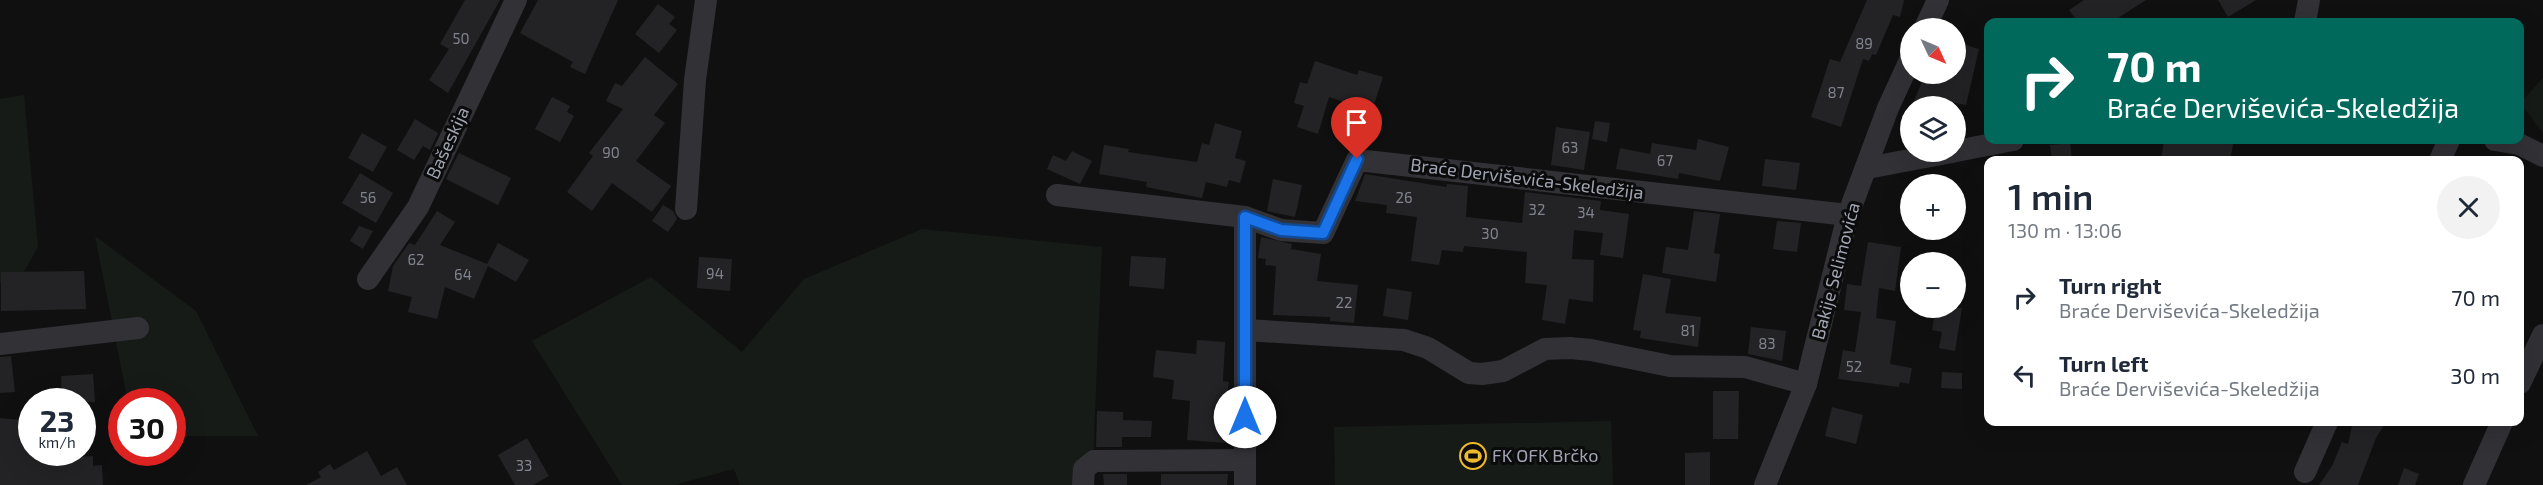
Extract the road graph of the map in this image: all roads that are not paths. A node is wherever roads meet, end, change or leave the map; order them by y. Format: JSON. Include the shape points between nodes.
{"nodes":[{"id":1,"x":516,"y":0,"type":"edge"},
{"id":2,"x":706,"y":0,"type":"edge"},
{"id":3,"x":1938,"y":0,"type":"edge"},
{"id":4,"x":2309,"y":0,"type":"edge"},
{"id":5,"x":1930,"y":18,"type":"edge"},
{"id":6,"x":2306,"y":18,"type":"edge"},
{"id":7,"x":1900,"y":82,"type":"edge"},
{"id":8,"x":1992,"y":144,"type":"edge"},
{"id":9,"x":2519,"y":144,"type":"edge"},
{"id":10,"x":1966,"y":149,"type":"edge"},
{"id":11,"x":2543,"y":156,"type":"edge"},
{"id":12,"x":1900,"y":162,"type":"edge"},
{"id":13,"x":1867,"y":168,"type":"junction"},
{"id":14,"x":1057,"y":195,"type":"dead end"},
{"id":15,"x":686,"y":209,"type":"dead end"},
{"id":16,"x":1848,"y":214,"type":"junction"},
{"id":17,"x":1245,"y":217,"type":"junction"},
{"id":18,"x":368,"y":279,"type":"dead end"},
{"id":19,"x":138,"y":328,"type":"dead end"},
{"id":20,"x":1246,"y":330,"type":"junction"},
{"id":21,"x":2543,"y":335,"type":"edge"},
{"id":22,"x":0,"y":344,"type":"edge"},
{"id":23,"x":2524,"y":375,"type":"edge"},
{"id":24,"x":1806,"y":384,"type":"junction"},
{"id":25,"x":2325,"y":426,"type":"edge"},
{"id":26,"x":2500,"y":426,"type":"edge"},
{"id":27,"x":1245,"y":460,"type":"junction"},
{"id":28,"x":2305,"y":472,"type":"dead end"},
{"id":29,"x":1083,"y":485,"type":"edge"},
{"id":30,"x":1245,"y":485,"type":"edge"},
{"id":31,"x":1765,"y":485,"type":"edge"},
{"id":32,"x":2474,"y":485,"type":"edge"}],
"edges":[{"from":1,"to":18,"type":"street","name":"Bašeskija","via":[[418,207]]},
{"from":2,"to":15,"type":"street","via":[[695,80]]},
{"from":3,"to":5,"type":"street"},
{"from":4,"to":6,"type":"street"},
{"from":7,"to":13,"type":"street","name":"Bakije Selimovića"},
{"from":8,"to":10,"type":"street"},
{"from":9,"to":11,"type":"street"},
{"from":12,"to":13,"type":"street"},
{"from":13,"to":16,"type":"street","name":"Bakije Selimovića"},
{"from":14,"to":17,"type":"street"},
{"from":16,"to":17,"type":"street","name":"Braće Derviševića-Skeledžija","via":[[1357,159],[1323,233],[1281,230]]},
{"from":16,"to":24,"type":"street","name":"Bakije Selimovića"},
{"from":17,"to":20,"type":"street"},
{"from":19,"to":22,"type":"street"},
{"from":20,"to":24,"type":"street","via":[[1404,340],[1428,348],[1469,373],[1503,371],[1545,349],[1570,348],[1670,366],[1745,367]]},
{"from":20,"to":27,"type":"street"},
{"from":21,"to":23,"type":"street"},
{"from":24,"to":31,"type":"street","name":"Bakije Selimovića"},
{"from":25,"to":28,"type":"street"},
{"from":26,"to":32,"type":"street"},
{"from":27,"to":29,"type":"street","via":[[1094,461],[1084,469]]},
{"from":27,"to":30,"type":"street"}]}
